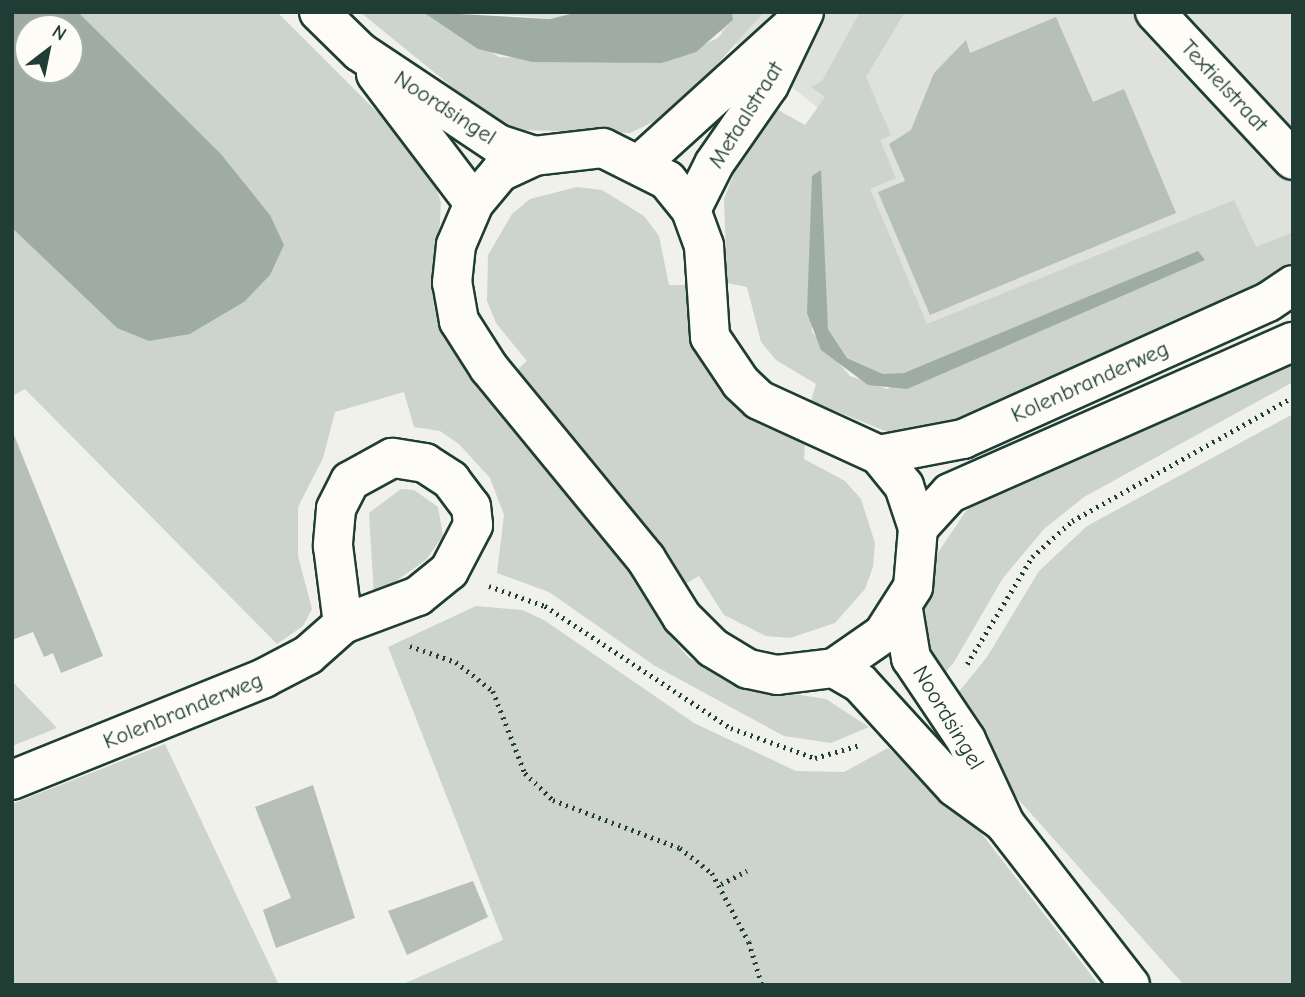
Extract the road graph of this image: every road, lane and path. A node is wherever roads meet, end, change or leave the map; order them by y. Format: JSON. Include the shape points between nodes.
{"nodes":[{"id":1,"x":319,"y":12,"type":"edge"},
{"id":2,"x":1155,"y":12,"type":"edge"},
{"id":3,"x":802,"y":16,"type":"edge"},
{"id":4,"x":360,"y":52,"type":"junction"},
{"id":5,"x":534,"y":156,"type":"junction"},
{"id":6,"x":1293,"y":160,"type":"edge"},
{"id":7,"x":642,"y":162,"type":"junction"},
{"id":8,"x":474,"y":203,"type":"junction"},
{"id":9,"x":691,"y":210,"type":"junction"},
{"id":10,"x":1293,"y":285,"type":"edge"},
{"id":11,"x":1293,"y":342,"type":"edge"},
{"id":12,"x":879,"y":455,"type":"junction"},
{"id":13,"x":918,"y":528,"type":"junction"},
{"id":14,"x":903,"y":610,"type":"junction"},
{"id":15,"x":343,"y":624,"type":"junction"},
{"id":16,"x":406,"y":645,"type":"dead end"},
{"id":17,"x":834,"y":668,"type":"junction"},
{"id":18,"x":12,"y":780,"type":"edge"},
{"id":19,"x":1005,"y":824,"type":"junction"},
{"id":20,"x":747,"y":870,"type":"dead end"},
{"id":21,"x":721,"y":884,"type":"junction"},
{"id":22,"x":762,"y":985,"type":"edge"},
{"id":23,"x":1130,"y":985,"type":"edge"}],
"edges":[{"from":1,"to":4,"type":"main road","name":"Noordsingel"},
{"from":2,"to":6,"type":"main road","name":"Textielstraat"},
{"from":3,"to":7,"type":"main road","name":"Metaalstraat"},
{"from":3,"to":9,"type":"main road","name":"Metaalstraat","via":[[769,85],[714,164]]},
{"from":4,"to":5,"type":"main road","name":"Noordsingel","via":[[498,144]]},
{"from":4,"to":8,"type":"main road","name":"Noordsingel"},
{"from":5,"to":7,"type":"main road","via":[[603,148]]},
{"from":5,"to":8,"type":"main road","via":[[500,172]]},
{"from":7,"to":9,"type":"main road","via":[[667,180]]},
{"from":8,"to":17,"type":"main road","via":[[456,244],[452,284],[459,321],[489,369],[646,559],[682,617],[713,648],[748,668],[777,675]]},
{"from":9,"to":12,"type":"main road","via":[[704,246],[710,337],[722,359],[759,400]]},
{"from":10,"to":12,"type":"main road","name":"Kolenbranderweg","via":[[1268,302],[963,439]]},
{"from":11,"to":13,"type":"main road","name":"Kolenbranderweg","via":[[950,493]]},
{"from":12,"to":13,"type":"main road","via":[[904,486]]},
{"from":13,"to":14,"type":"main road","via":[[918,563]]},
{"from":14,"to":17,"type":"main road","via":[[859,656]]},
{"from":14,"to":19,"type":"main road","name":"Noordsingel","via":[[911,658],[966,740]]},
{"from":15,"to":15,"type":"main road","name":"Kolenbranderweg","via":[[418,596],[466,548],[471,507],[451,481],[425,463],[391,458],[361,470],[335,509],[334,580]]},
{"from":15,"to":18,"type":"main road","name":"Kolenbranderweg","via":[[308,655],[264,678]]},
{"from":16,"to":21,"type":"path","via":[[436,652],[493,691],[525,773],[553,800],[680,848]]},
{"from":17,"to":19,"type":"main road","name":"Noordsingel","via":[[860,683],[955,787]]},
{"from":19,"to":23,"type":"main road","name":"Noordsingel"},
{"from":20,"to":21,"type":"path"},
{"from":21,"to":22,"type":"path"}]}
